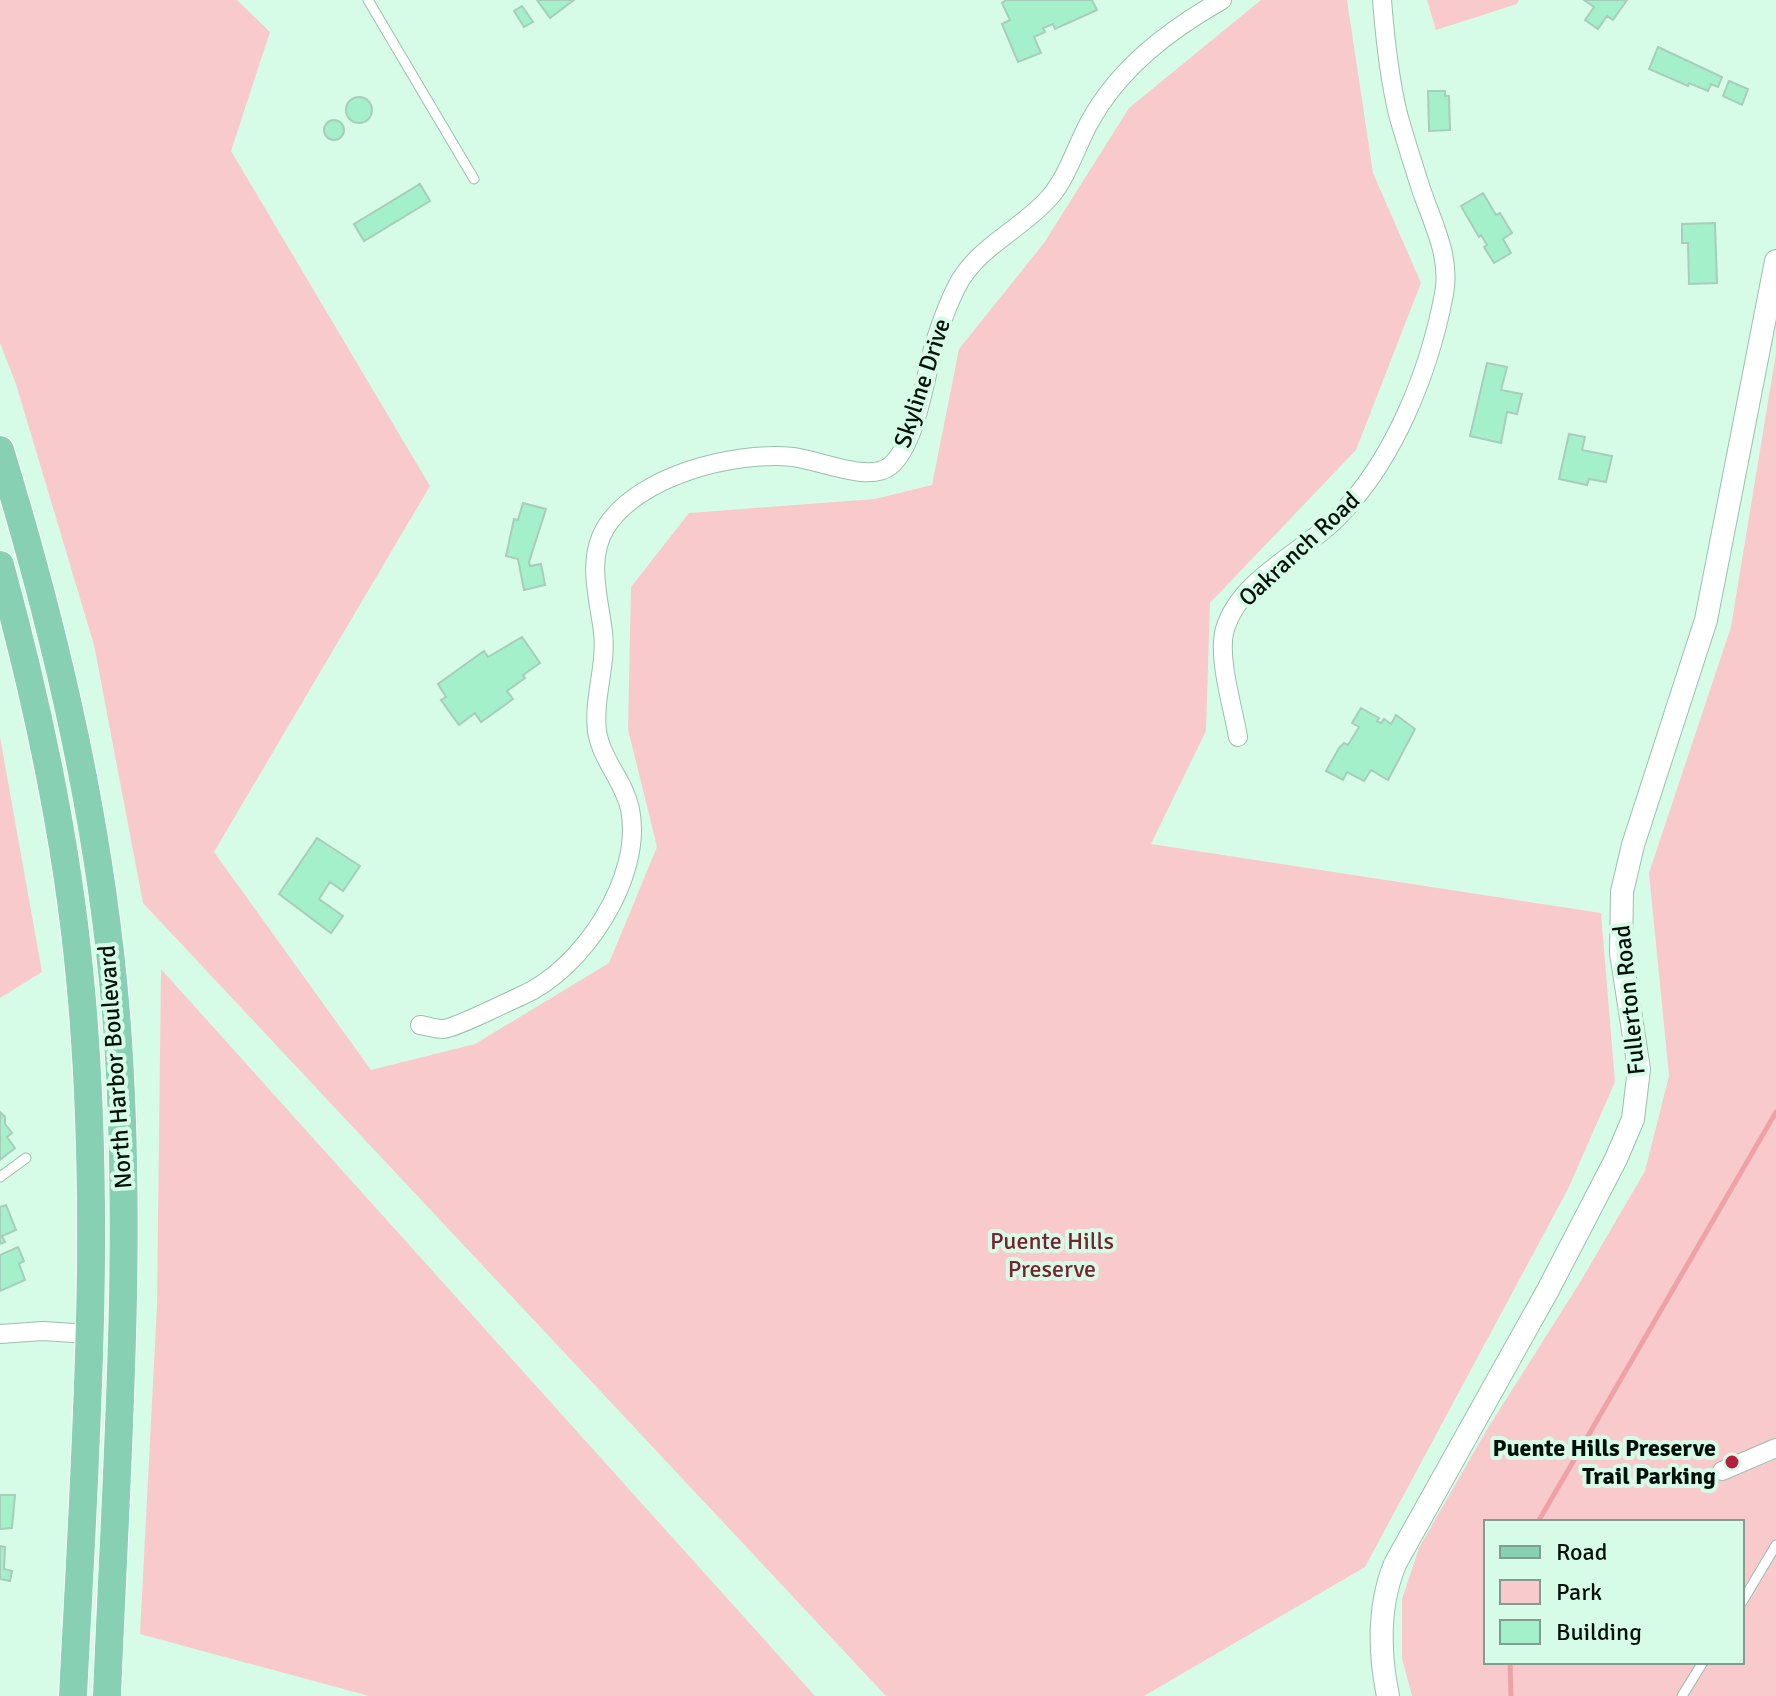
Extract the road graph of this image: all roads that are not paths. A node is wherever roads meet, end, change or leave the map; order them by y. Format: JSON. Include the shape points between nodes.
{"nodes":[{"id":1,"x":368,"y":0,"type":"edge"},
{"id":2,"x":1222,"y":0,"type":"edge"},
{"id":3,"x":1382,"y":0,"type":"edge"},
{"id":4,"x":474,"y":179,"type":"dead end"},
{"id":5,"x":1776,"y":261,"type":"edge"},
{"id":6,"x":0,"y":450,"type":"edge"},
{"id":7,"x":0,"y":565,"type":"edge"},
{"id":8,"x":1238,"y":737,"type":"dead end"},
{"id":9,"x":420,"y":1025,"type":"dead end"},
{"id":10,"x":26,"y":1158,"type":"dead end"},
{"id":11,"x":0,"y":1177,"type":"edge"},
{"id":12,"x":0,"y":1334,"type":"edge"},
{"id":13,"x":89,"y":1334,"type":"junction"},
{"id":14,"x":1776,"y":1448,"type":"edge"},
{"id":15,"x":117,"y":1449,"type":"junction"},
{"id":16,"x":1722,"y":1471,"type":"dead end"},
{"id":17,"x":1776,"y":1545,"type":"edge"},
{"id":18,"x":1744,"y":1599,"type":"edge"},
{"id":19,"x":1702,"y":1664,"type":"edge"},
{"id":20,"x":73,"y":1696,"type":"edge"},
{"id":21,"x":107,"y":1696,"type":"edge"},
{"id":22,"x":1388,"y":1696,"type":"edge"},
{"id":23,"x":1682,"y":1696,"type":"edge"}],
"edges":[{"from":1,"to":4,"type":"lane"},
{"from":2,"to":9,"type":"street","name":"Skyline Drive","via":[[1172,31],[1118,81],[1098,106],[1052,195],[962,276],[940,326],[911,430],[892,464],[873,473],[780,456],[731,462],[650,487],[608,524],[595,564],[605,646],[596,719],[599,741],[630,809],[622,882],[596,931],[545,983],[443,1029]]},
{"from":3,"to":8,"type":"street","name":"Oakranch Road","via":[[1398,111],[1445,259],[1443,297],[1407,409],[1374,473],[1333,522],[1252,588],[1230,616],[1223,652]]},
{"from":5,"to":22,"type":"street","name":"Fullerton Road","via":[[1706,620],[1624,877],[1620,941],[1639,1069],[1634,1115],[1565,1258],[1395,1564],[1382,1626]]},
{"from":6,"to":15,"type":"main road","name":"North Harbor Boulevard","via":[[66,694],[106,923],[116,1013],[124,1220]]},
{"from":7,"to":13,"type":"main road","name":"North Harbor Boulevard","via":[[47,760],[77,949],[89,1097]]},
{"from":10,"to":11,"type":"lane"},
{"from":12,"to":13,"type":"street"},
{"from":13,"to":15,"type":"main road","via":[[108,1362],[103,1428]]},
{"from":13,"to":20,"type":"main road","name":"North Harbor Boulevard"},
{"from":14,"to":16,"type":"street"},
{"from":15,"to":21,"type":"main road","name":"North Harbor Boulevard"},
{"from":17,"to":18,"type":"lane"},
{"from":19,"to":23,"type":"lane"}]}
